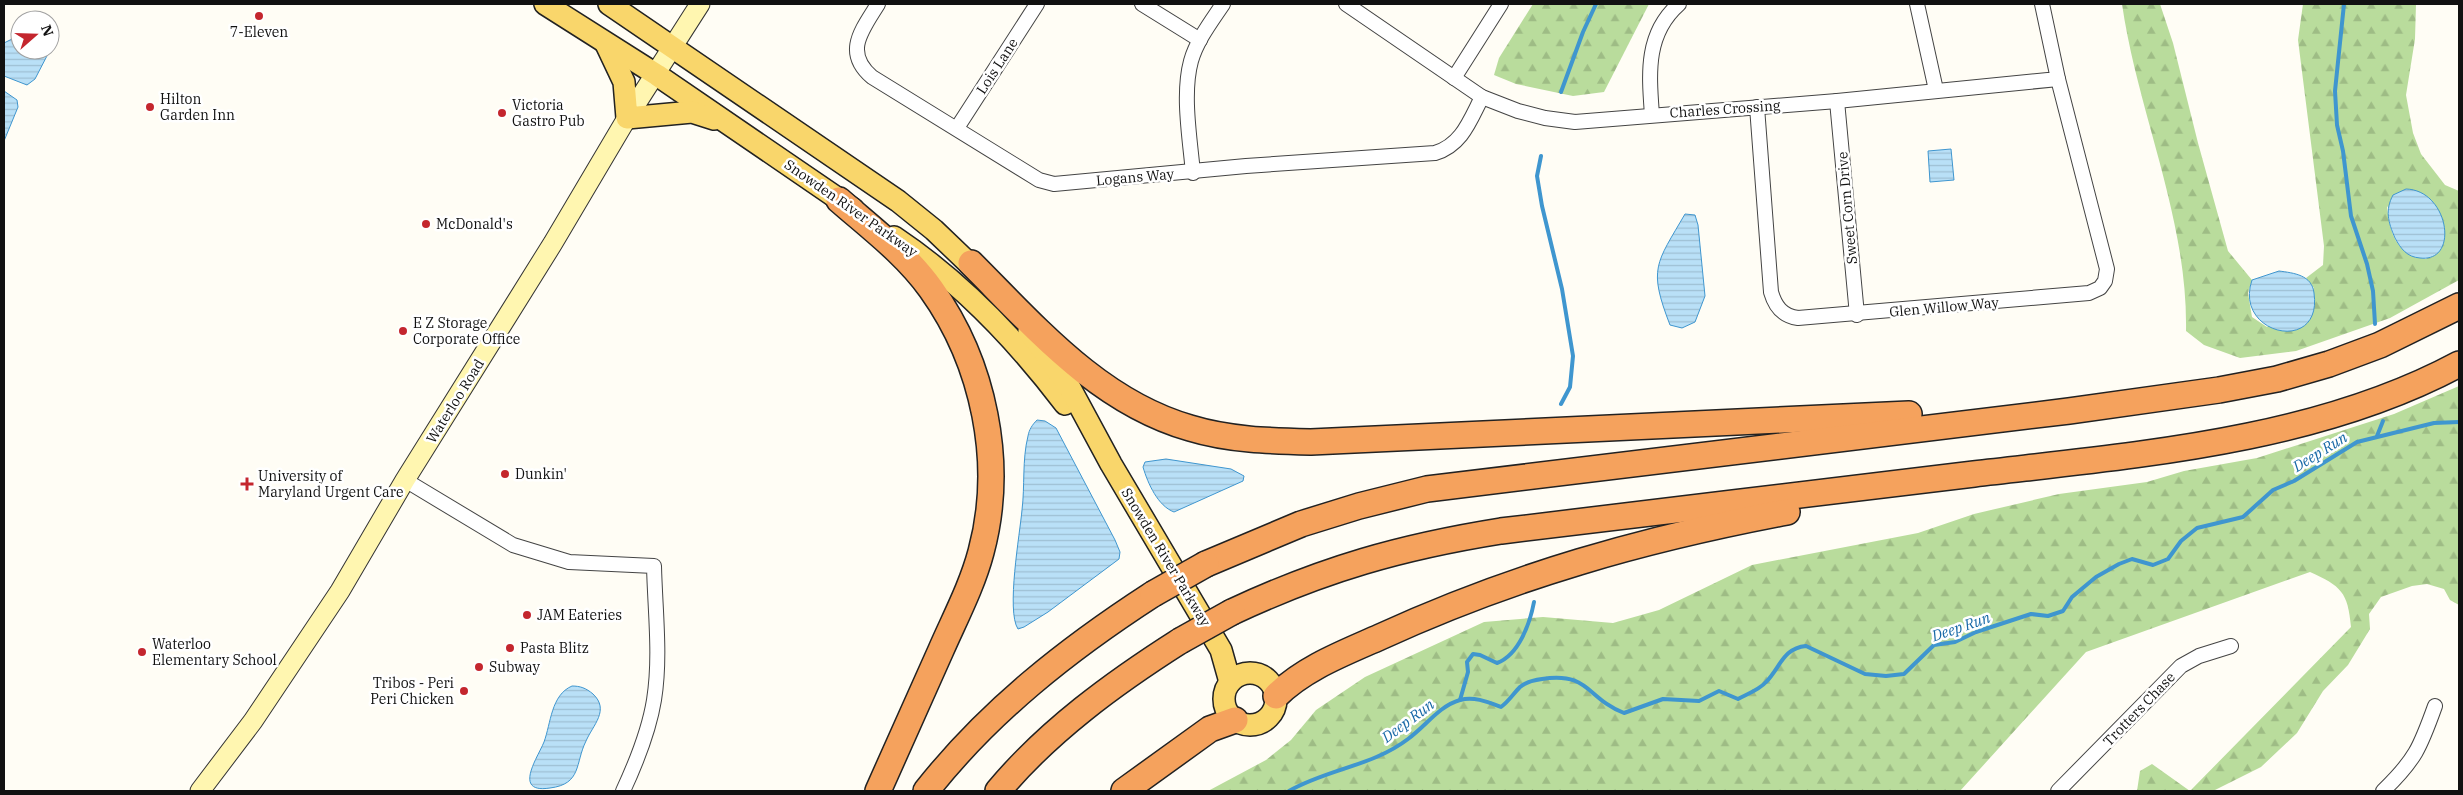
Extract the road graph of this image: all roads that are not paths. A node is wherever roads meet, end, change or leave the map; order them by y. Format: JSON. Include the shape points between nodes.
{"nodes":[{"id":1,"x":545,"y":4,"type":"edge"},
{"id":2,"x":608,"y":4,"type":"edge"},
{"id":3,"x":700,"y":4,"type":"edge"},
{"id":4,"x":878,"y":4,"type":"edge"},
{"id":5,"x":1037,"y":4,"type":"edge"},
{"id":6,"x":1142,"y":4,"type":"edge"},
{"id":7,"x":1223,"y":4,"type":"edge"},
{"id":8,"x":1346,"y":4,"type":"edge"},
{"id":9,"x":1500,"y":4,"type":"edge"},
{"id":10,"x":1679,"y":4,"type":"edge"},
{"id":11,"x":1917,"y":4,"type":"edge"},
{"id":12,"x":2042,"y":4,"type":"edge"},
{"id":13,"x":1200,"y":40,"type":"junction"},
{"id":14,"x":604,"y":41,"type":"junction"},
{"id":15,"x":674,"y":48,"type":"junction"},
{"id":16,"x":657,"y":75,"type":"junction"},
{"id":17,"x":1454,"y":78,"type":"junction"},
{"id":18,"x":2058,"y":79,"type":"junction"},
{"id":19,"x":1936,"y":90,"type":"junction"},
{"id":20,"x":1482,"y":96,"type":"junction"},
{"id":21,"x":1837,"y":101,"type":"junction"},
{"id":22,"x":1757,"y":107,"type":"junction"},
{"id":23,"x":1652,"y":115,"type":"junction"},
{"id":24,"x":627,"y":118,"type":"junction"},
{"id":25,"x":727,"y":123,"type":"junction"},
{"id":26,"x":957,"y":128,"type":"junction"},
{"id":27,"x":1193,"y":173,"type":"junction"},
{"id":28,"x":839,"y":200,"type":"junction"},
{"id":29,"x":971,"y":263,"type":"junction"},
{"id":30,"x":2459,"y":306,"type":"edge"},
{"id":31,"x":1857,"y":314,"type":"junction"},
{"id":32,"x":2459,"y":364,"type":"edge"},
{"id":33,"x":2069,"y":411,"type":"junction"},
{"id":34,"x":1111,"y":464,"type":"junction"},
{"id":35,"x":1997,"y":472,"type":"junction"},
{"id":36,"x":405,"y":480,"type":"junction"},
{"id":37,"x":2231,"y":646,"type":"dead end"},
{"id":38,"x":1240,"y":678,"type":"junction"},
{"id":39,"x":1276,"y":696,"type":"junction"},
{"id":40,"x":2435,"y":706,"type":"dead end"},
{"id":41,"x":1235,"y":720,"type":"junction"},
{"id":42,"x":200,"y":791,"type":"edge"},
{"id":43,"x":623,"y":791,"type":"edge"},
{"id":44,"x":878,"y":791,"type":"edge"},
{"id":45,"x":926,"y":791,"type":"edge"},
{"id":46,"x":998,"y":791,"type":"edge"},
{"id":47,"x":1124,"y":791,"type":"edge"},
{"id":48,"x":2058,"y":791,"type":"edge"},
{"id":49,"x":2383,"y":791,"type":"edge"}],
"edges":[{"from":1,"to":14,"type":"main road","name":"Snowden River Parkway"},
{"from":2,"to":15,"type":"main road","name":"Snowden River Parkway"},
{"from":3,"to":15,"type":"main road","name":"Waterloo Road"},
{"from":4,"to":26,"type":"street","name":"Logans Way","via":[[860,32],[856,47],[862,68]]},
{"from":5,"to":26,"type":"street","name":"Lois Lane"},
{"from":6,"to":13,"type":"street"},
{"from":7,"to":13,"type":"street"},
{"from":8,"to":17,"type":"street","name":"Charles Crossing"},
{"from":9,"to":17,"type":"street"},
{"from":10,"to":23,"type":"street","via":[[1658,31],[1650,55]]},
{"from":11,"to":19,"type":"street"},
{"from":12,"to":18,"type":"street"},
{"from":13,"to":27,"type":"street","via":[[1191,62],[1187,116]]},
{"from":14,"to":16,"type":"main road","name":"Snowden River Parkway"},
{"from":14,"to":24,"type":"main road","via":[[624,82]]},
{"from":15,"to":16,"type":"main road","name":"Waterloo Road"},
{"from":15,"to":29,"type":"main road","name":"Snowden River Parkway","via":[[898,201]]},
{"from":16,"to":24,"type":"main road","name":"Waterloo Road"},
{"from":16,"to":25,"type":"main road","name":"Snowden River Parkway"},
{"from":17,"to":20,"type":"street","name":"Charles Crossing"},
{"from":18,"to":19,"type":"street","name":"Charles Crossing"},
{"from":18,"to":31,"type":"street","name":"Glen Willow Way","via":[[2107,269],[2100,288],[2089,293],[2029,300]]},
{"from":19,"to":21,"type":"street","name":"Charles Crossing"},
{"from":20,"to":23,"type":"street","name":"Charles Crossing","via":[[1518,111],[1575,122]]},
{"from":20,"to":27,"type":"street","name":"Logans Way","via":[[1460,138],[1448,149],[1435,153],[1246,166]]},
{"from":21,"to":22,"type":"street","name":"Charles Crossing"},
{"from":21,"to":31,"type":"street","name":"Sweet Corn Drive"},
{"from":22,"to":23,"type":"street","name":"Charles Crossing"},
{"from":22,"to":31,"type":"street","name":"Glen Willow Way","via":[[1774,302],[1790,317]]},
{"from":24,"to":25,"type":"main road","via":[[692,112]]},
{"from":24,"to":36,"type":"main road","name":"Waterloo Road"},
{"from":25,"to":28,"type":"main road","name":"Snowden River Parkway"},
{"from":26,"to":27,"type":"street","name":"Logans Way","via":[[1039,180],[1054,184]]},
{"from":28,"to":34,"type":"main road","name":"Snowden River Parkway","via":[[912,249],[966,294],[1059,396]]},
{"from":28,"to":44,"type":"highway","via":[[903,256],[931,289],[970,362],[989,438],[991,479],[981,551],[966,595]]},
{"from":29,"to":33,"type":"highway","via":[[1084,372],[1114,394],[1190,428],[1227,436],[1311,442],[1898,415]]},
{"from":29,"to":34,"type":"main road","name":"Snowden River Parkway","via":[[1030,333],[1070,388]]},
{"from":30,"to":33,"type":"highway","via":[[2380,345],[2277,379]]},
{"from":32,"to":35,"type":"highway","via":[[2345,411],[2287,428],[2226,441]]},
{"from":33,"to":45,"type":"highway","bridge":true,"via":[[1427,489],[1301,524],[1206,564],[1153,594],[1081,643],[1015,697],[971,739]]},
{"from":34,"to":38,"type":"main road","name":"Snowden River Parkway"},
{"from":35,"to":39,"type":"highway","via":[[1682,534],[1545,571],[1358,647],[1298,677]]},
{"from":35,"to":46,"type":"highway","bridge":true,"via":[[1501,531],[1435,542],[1320,574],[1232,612],[1132,672],[1049,739]]},
{"from":36,"to":42,"type":"main road","name":"Waterloo Road","via":[[340,591],[289,669]]},
{"from":36,"to":43,"type":"street","via":[[476,525],[520,548],[568,562],[654,566],[654,700],[646,732]]},
{"from":37,"to":48,"type":"street","name":"Trotters Chase","via":[[2198,656],[2181,666]]},
{"from":38,"to":39,"type":"main road","via":[[1261,676],[1268,681]]},
{"from":38,"to":41,"type":"main road","name":"Snowden River Parkway","via":[[1224,698],[1225,706]]},
{"from":39,"to":41,"type":"main road","via":[[1267,719],[1251,725]]},
{"from":40,"to":49,"type":"street","via":[[2413,759]]},
{"from":41,"to":47,"type":"highway","via":[[1210,730]]}]}
